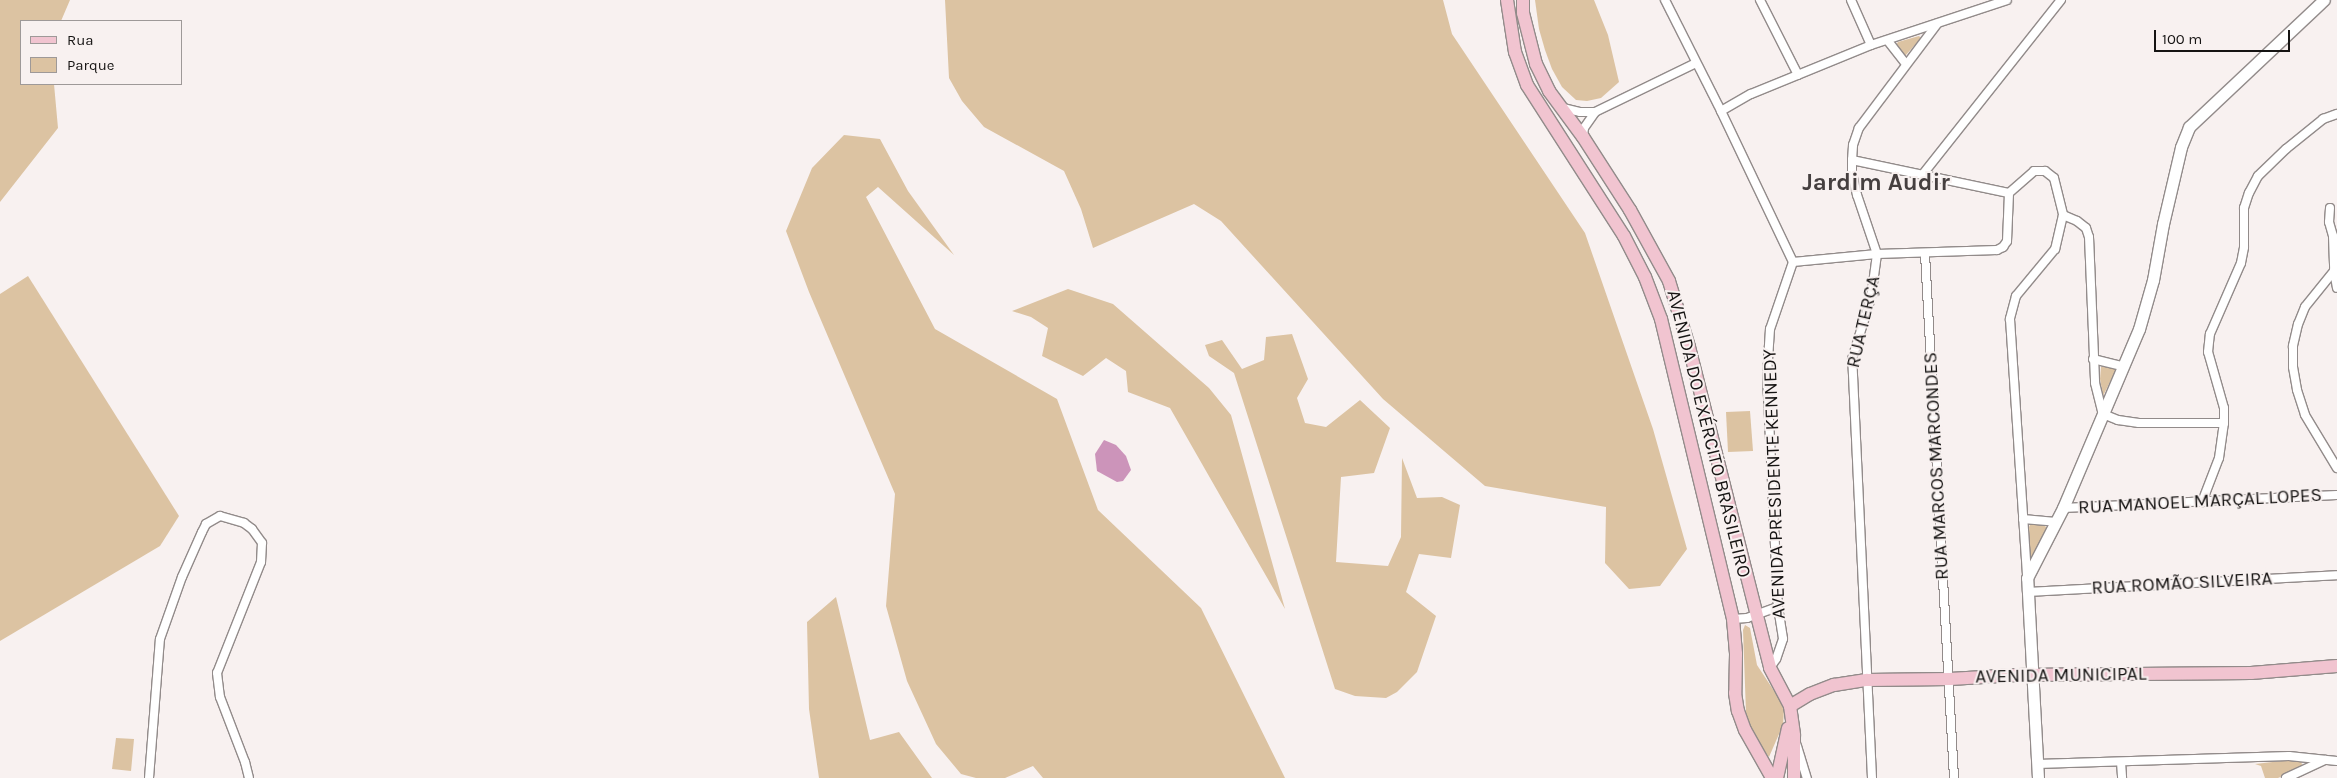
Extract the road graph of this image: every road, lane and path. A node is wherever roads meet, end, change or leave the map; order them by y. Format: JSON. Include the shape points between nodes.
{"nodes":[{"id":1,"x":1507,"y":0,"type":"edge"},
{"id":2,"x":1523,"y":0,"type":"edge"},
{"id":3,"x":1664,"y":0,"type":"edge"},
{"id":4,"x":1760,"y":0,"type":"edge"},
{"id":5,"x":1851,"y":0,"type":"edge"},
{"id":6,"x":2007,"y":0,"type":"edge"},
{"id":7,"x":2061,"y":0,"type":"edge"},
{"id":8,"x":2324,"y":0,"type":"edge"},
{"id":9,"x":1937,"y":24,"type":"junction"},
{"id":10,"x":1888,"y":41,"type":"junction"},
{"id":11,"x":1871,"y":45,"type":"junction"},
{"id":12,"x":1696,"y":63,"type":"junction"},
{"id":13,"x":1906,"y":64,"type":"junction"},
{"id":14,"x":1798,"y":75,"type":"junction"},
{"id":15,"x":1527,"y":85,"type":"junction"},
{"id":16,"x":1549,"y":91,"type":"junction"},
{"id":17,"x":1563,"y":108,"type":"junction"},
{"id":18,"x":1721,"y":111,"type":"junction"},
{"id":19,"x":1595,"y":112,"type":"junction"},
{"id":20,"x":2337,"y":114,"type":"edge"},
{"id":21,"x":1583,"y":137,"type":"junction"},
{"id":22,"x":1852,"y":160,"type":"junction"},
{"id":23,"x":1922,"y":174,"type":"junction"},
{"id":24,"x":2009,"y":193,"type":"junction"},
{"id":25,"x":2330,"y":208,"type":"dead end"},
{"id":26,"x":2063,"y":215,"type":"junction"},
{"id":27,"x":2335,"y":237,"type":"edge"},
{"id":28,"x":1877,"y":254,"type":"junction"},
{"id":29,"x":1925,"y":254,"type":"junction"},
{"id":30,"x":1793,"y":262,"type":"junction"},
{"id":31,"x":2334,"y":271,"type":"junction"},
{"id":32,"x":2337,"y":288,"type":"edge"},
{"id":33,"x":2093,"y":359,"type":"junction"},
{"id":34,"x":2124,"y":367,"type":"junction"},
{"id":35,"x":2103,"y":414,"type":"junction"},
{"id":36,"x":2224,"y":423,"type":"junction"},
{"id":37,"x":2337,"y":468,"type":"edge"},
{"id":38,"x":2337,"y":495,"type":"edge"},
{"id":39,"x":2202,"y":502,"type":"junction"},
{"id":40,"x":2063,"y":508,"type":"junction"},
{"id":41,"x":2023,"y":519,"type":"junction"},
{"id":42,"x":2056,"y":522,"type":"junction"},
{"id":43,"x":2337,"y":575,"type":"edge"},
{"id":44,"x":2027,"y":578,"type":"junction"},
{"id":45,"x":2027,"y":592,"type":"junction"},
{"id":46,"x":1778,"y":607,"type":"junction"},
{"id":47,"x":1754,"y":615,"type":"junction"},
{"id":48,"x":1733,"y":619,"type":"junction"},
{"id":49,"x":2337,"y":666,"type":"edge"},
{"id":50,"x":1770,"y":668,"type":"junction"},
{"id":51,"x":2032,"y":675,"type":"junction"},
{"id":52,"x":1950,"y":679,"type":"junction"},
{"id":53,"x":1866,"y":680,"type":"junction"},
{"id":54,"x":1790,"y":706,"type":"junction"},
{"id":55,"x":1794,"y":736,"type":"junction"},
{"id":56,"x":2300,"y":757,"type":"junction"},
{"id":57,"x":2327,"y":759,"type":"junction"},
{"id":58,"x":2337,"y":761,"type":"edge"},
{"id":59,"x":2121,"y":762,"type":"junction"},
{"id":60,"x":2037,"y":764,"type":"junction"},
{"id":61,"x":2302,"y":771,"type":"junction"},
{"id":62,"x":149,"y":778,"type":"edge"},
{"id":63,"x":249,"y":778,"type":"edge"},
{"id":64,"x":1772,"y":778,"type":"edge"},
{"id":65,"x":1777,"y":778,"type":"edge"},
{"id":66,"x":1794,"y":778,"type":"edge"},
{"id":67,"x":1807,"y":778,"type":"edge"},
{"id":68,"x":1872,"y":778,"type":"edge"},
{"id":69,"x":1954,"y":778,"type":"edge"},
{"id":70,"x":2038,"y":778,"type":"edge"},
{"id":71,"x":2122,"y":778,"type":"edge"},
{"id":72,"x":2286,"y":778,"type":"edge"}],
"edges":[{"from":1,"to":15,"type":"main road","name":"AVENIDA DO EXÉRCITO BRASILEIRO","via":[[1515,52]]},
{"from":2,"to":16,"type":"main road","name":"AVENIDA DO EXÉRCITO BRASILEIRO","via":[[1523,13],[1536,64]]},
{"from":3,"to":12,"type":"street"},
{"from":4,"to":14,"type":"street"},
{"from":5,"to":11,"type":"street"},
{"from":6,"to":9,"type":"street"},
{"from":7,"to":23,"type":"street"},
{"from":8,"to":34,"type":"main road","via":[[2189,128],[2181,147],[2146,307]]},
{"from":9,"to":10,"type":"street"},
{"from":9,"to":13,"type":"street","name":"RUA TERÇA"},
{"from":10,"to":11,"type":"street"},
{"from":10,"to":13,"type":"street"},
{"from":11,"to":14,"type":"street"},
{"from":12,"to":18,"type":"street"},
{"from":12,"to":19,"type":"street"},
{"from":13,"to":22,"type":"street","name":"RUA TERÇA","via":[[1859,128]]},
{"from":14,"to":18,"type":"street","via":[[1751,94]]},
{"from":15,"to":16,"type":"main road"},
{"from":15,"to":48,"type":"main road","name":"AVENIDA DO EXÉRCITO BRASILEIRO","via":[[1624,236],[1648,285],[1673,364]]},
{"from":16,"to":17,"type":"main road","name":"AVENIDA DO EXÉRCITO BRASILEIRO"},
{"from":17,"to":19,"type":"street"},
{"from":17,"to":21,"type":"main road","name":"AVENIDA DO EXÉRCITO BRASILEIRO"},
{"from":18,"to":30,"type":"street"},
{"from":19,"to":21,"type":"street","via":[[1584,128]]},
{"from":20,"to":36,"type":"street","via":[[2323,119],[2286,149],[2258,176],[2249,193],[2244,208],[2241,263],[2210,334],[2208,352],[2224,408]]},
{"from":21,"to":47,"type":"main road","name":"AVENIDA DO EXÉRCITO BRASILEIRO","via":[[1630,210],[1669,281],[1689,347]]},
{"from":22,"to":23,"type":"street"},
{"from":22,"to":28,"type":"street","name":"RUA TERÇA","via":[[1853,181]]},
{"from":23,"to":24,"type":"street"},
{"from":24,"to":26,"type":"street","via":[[2034,171],[2045,171],[2054,178]]},
{"from":24,"to":29,"type":"street","via":[[2007,241],[2003,248]]},
{"from":25,"to":27,"type":"street","via":[[2329,222]]},
{"from":26,"to":33,"type":"street","via":[[2086,228],[2089,236]]},
{"from":26,"to":41,"type":"street","via":[[2055,249],[2016,296],[2010,319]]},
{"from":27,"to":31,"type":"street"},
{"from":28,"to":29,"type":"street"},
{"from":28,"to":30,"type":"street"},
{"from":28,"to":53,"type":"street","name":"RUA TERÇA","via":[[1871,298],[1852,359]]},
{"from":29,"to":52,"type":"street","name":"RUA MARCOS MARCONDES"},
{"from":30,"to":46,"type":"street","name":"AVENIDA PRESIDENTE KENNEDY","via":[[1770,329],[1767,376]]},
{"from":31,"to":32,"type":"street"},
{"from":31,"to":37,"type":"street","via":[[2305,307],[2296,332],[2293,360],[2296,390],[2305,416]]},
{"from":33,"to":34,"type":"street"},
{"from":33,"to":35,"type":"street"},
{"from":34,"to":35,"type":"main road"},
{"from":35,"to":36,"type":"street","via":[[2139,423]]},
{"from":35,"to":40,"type":"main road"},
{"from":36,"to":39,"type":"street","via":[[2219,458]]},
{"from":38,"to":39,"type":"street","name":"RUA MANOEL MARÇAL LOPES"},
{"from":39,"to":40,"type":"street","name":"RUA MANOEL MARÇAL LOPES"},
{"from":40,"to":42,"type":"main road"},
{"from":41,"to":42,"type":"street"},
{"from":41,"to":44,"type":"street"},
{"from":42,"to":44,"type":"main road"},
{"from":43,"to":45,"type":"street","name":"RUA ROMÃO SILVEIRA"},
{"from":44,"to":45,"type":"main road"},
{"from":45,"to":51,"type":"main road"},
{"from":46,"to":47,"type":"street"},
{"from":46,"to":50,"type":"street","name":"AVENIDA PRESIDENTE KENNEDY","via":[[1783,639]]},
{"from":47,"to":48,"type":"street"},
{"from":47,"to":50,"type":"main road","name":"AVENIDA DO EXÉRCITO BRASILEIRO"},
{"from":48,"to":64,"type":"main road","name":"AVENIDA DO EXÉRCITO BRASILEIRO","via":[[1738,712],[1744,730]]},
{"from":49,"to":51,"type":"main road","name":"AVENIDA MUNICIPAL","via":[[2251,673]]},
{"from":50,"to":54,"type":"main road","name":"AVENIDA DO EXÉRCITO BRASILEIRO"},
{"from":51,"to":52,"type":"main road","name":"AVENIDA MUNICIPAL"},
{"from":51,"to":60,"type":"main road"},
{"from":52,"to":53,"type":"main road","name":"AVENIDA MUNICIPAL"},
{"from":52,"to":69,"type":"street","name":"RUA MARCOS MARCONDES"},
{"from":53,"to":54,"type":"main road","name":"AVENIDA MUNICIPAL","via":[[1810,694]]},
{"from":53,"to":68,"type":"street","name":"RUA TERÇA"},
{"from":54,"to":55,"type":"main road","name":"AVENIDA DO EXÉRCITO BRASILEIRO"},
{"from":54,"to":65,"type":"main road"},
{"from":55,"to":66,"type":"main road","name":"AVENIDA DO EXÉRCITO BRASILEIRO"},
{"from":55,"to":67,"type":"street"},
{"from":56,"to":57,"type":"street"},
{"from":56,"to":59,"type":"street"},
{"from":56,"to":61,"type":"street","via":[[2306,763]]},
{"from":57,"to":58,"type":"street"},
{"from":57,"to":61,"type":"street"},
{"from":59,"to":60,"type":"street"},
{"from":59,"to":71,"type":"street"},
{"from":60,"to":70,"type":"main road"},
{"from":61,"to":72,"type":"street"},
{"from":62,"to":63,"type":"street","via":[[160,639],[202,532],[206,524],[220,516],[244,523],[262,543],[261,562],[217,673],[220,697]]}]}
